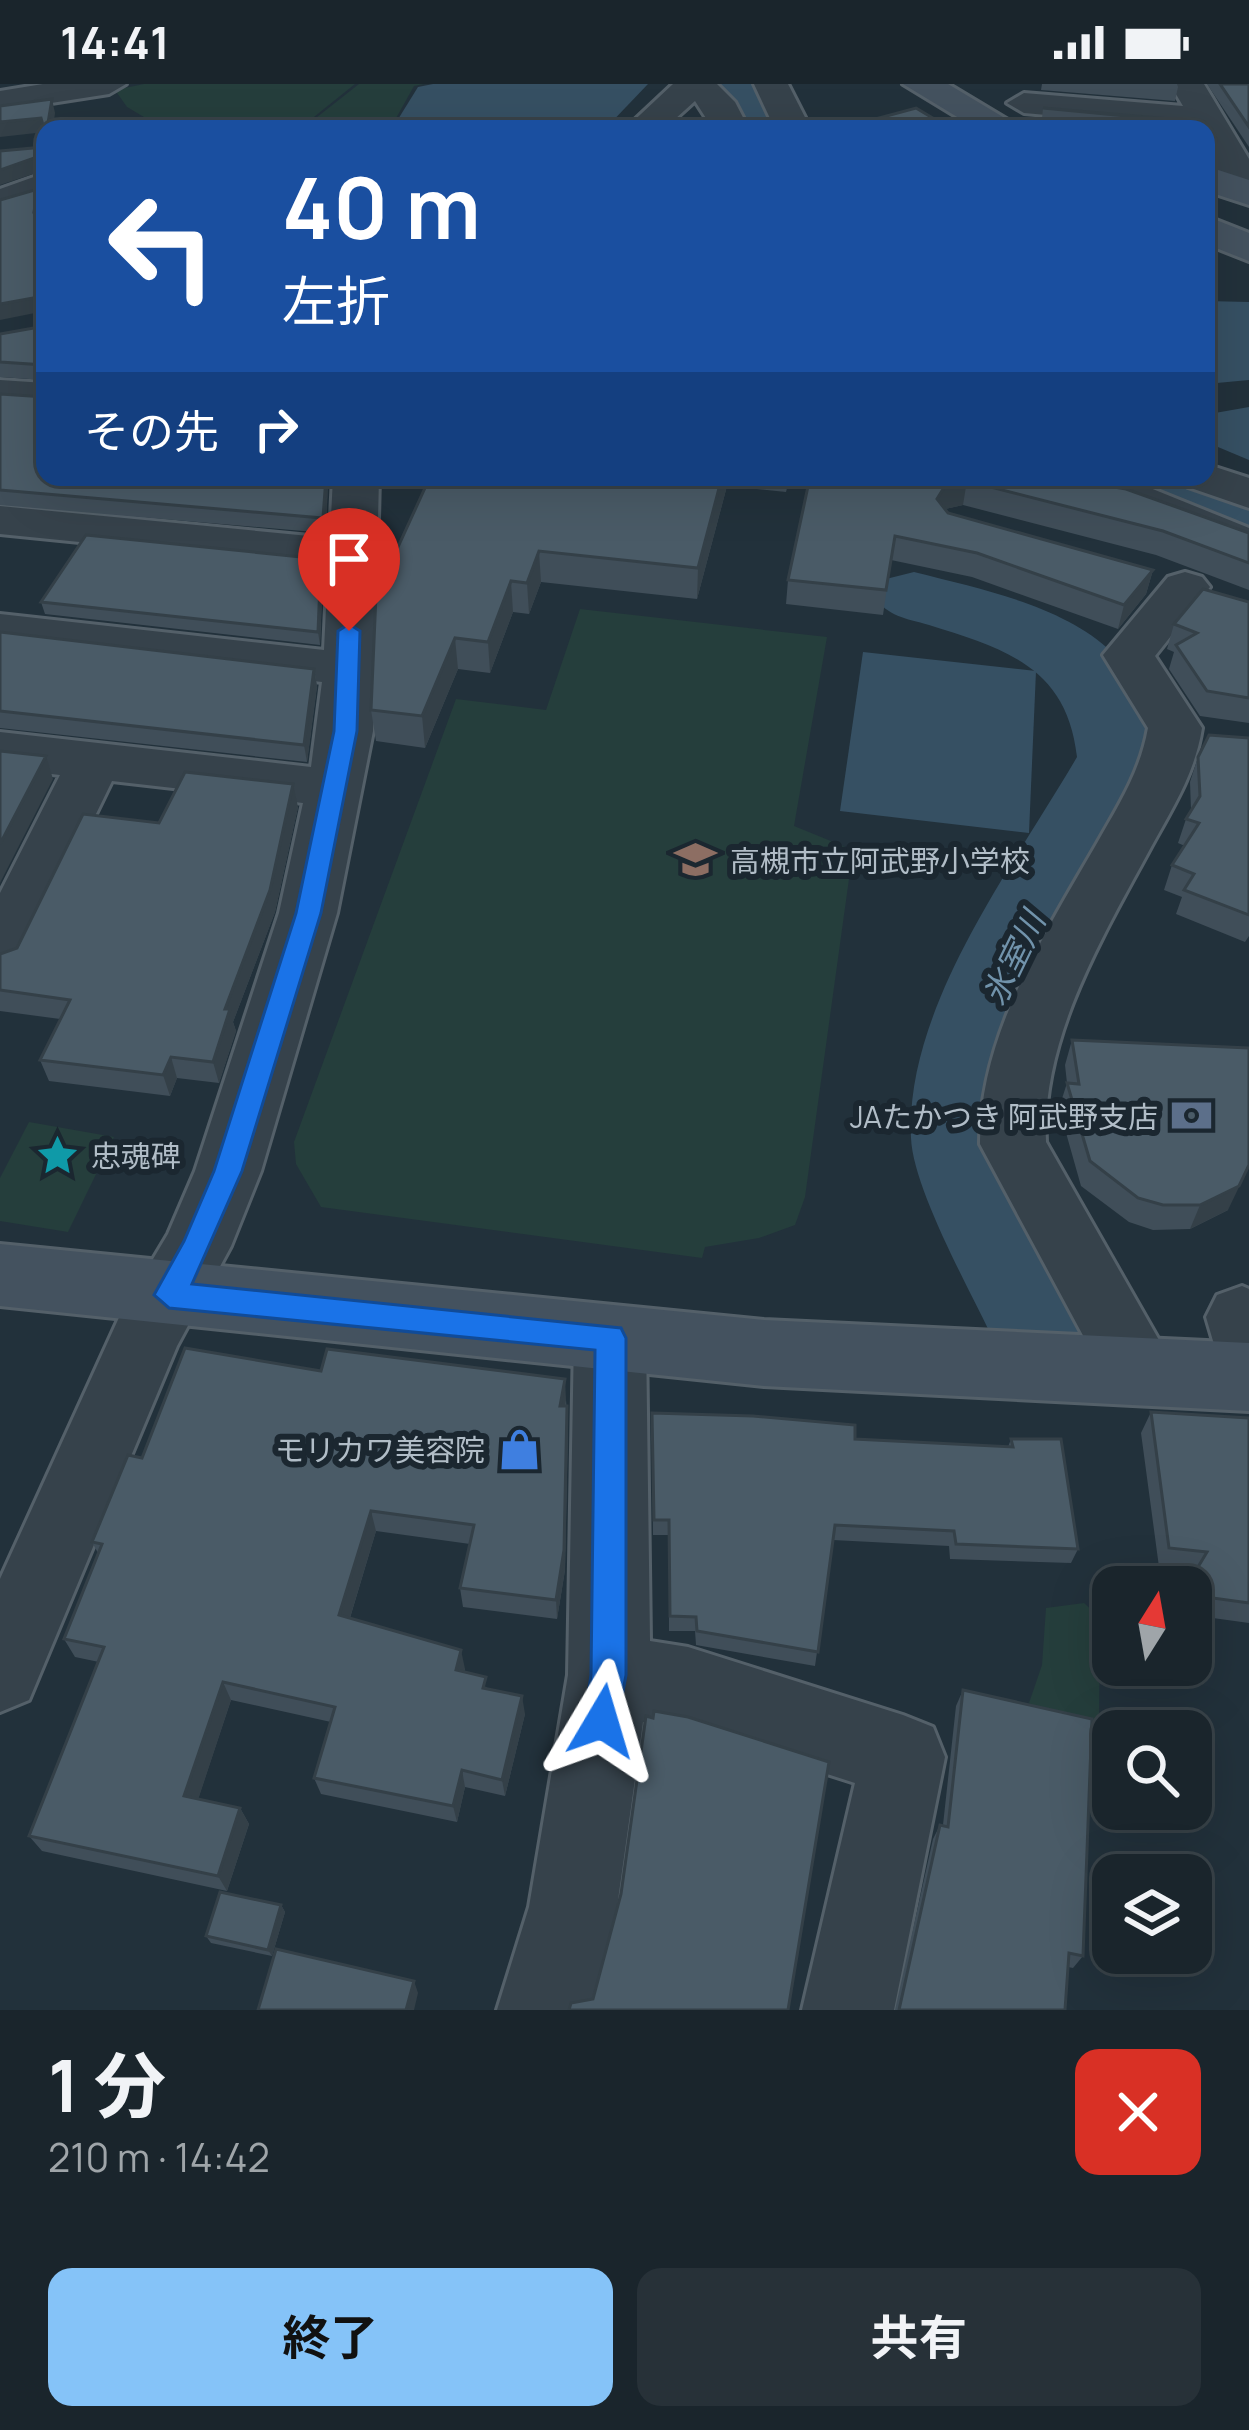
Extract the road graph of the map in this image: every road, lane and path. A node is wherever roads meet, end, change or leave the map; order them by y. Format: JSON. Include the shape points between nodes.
{"nodes":[{"id":1,"x":695,"y":84,"type":"edge"},
{"id":2,"x":770,"y":84,"type":"edge"},
{"id":3,"x":921,"y":84,"type":"edge"},
{"id":4,"x":90,"y":92,"type":"edge"},
{"id":5,"x":0,"y":101,"type":"edge"},
{"id":6,"x":1207,"y":103,"type":"edge"},
{"id":7,"x":1005,"y":108,"type":"edge"},
{"id":8,"x":653,"y":120,"type":"edge"},
{"id":9,"x":727,"y":120,"type":"edge"},
{"id":10,"x":788,"y":120,"type":"edge"},
{"id":11,"x":1215,"y":181,"type":"edge"},
{"id":12,"x":36,"y":188,"type":"edge"},
{"id":13,"x":1249,"y":191,"type":"edge"},
{"id":14,"x":0,"y":202,"type":"edge"},
{"id":15,"x":1215,"y":232,"type":"edge"},
{"id":16,"x":1249,"y":249,"type":"edge"},
{"id":17,"x":0,"y":393,"type":"edge"},
{"id":18,"x":36,"y":395,"type":"edge"},
{"id":19,"x":1215,"y":481,"type":"edge"},
{"id":20,"x":356,"y":486,"type":"edge"},
{"id":21,"x":1105,"y":486,"type":"edge"},
{"id":22,"x":1249,"y":494,"type":"edge"},
{"id":23,"x":0,"y":520,"type":"edge"},
{"id":24,"x":1249,"y":545,"type":"edge"},
{"id":25,"x":352,"y":554,"type":"junction"},
{"id":26,"x":1184,"y":586,"type":"dead end"},
{"id":27,"x":0,"y":629,"type":"edge"},
{"id":28,"x":348,"y":669,"type":"junction"},
{"id":29,"x":0,"y":750,"type":"edge"},
{"id":30,"x":94,"y":760,"type":"junction"},
{"id":31,"x":334,"y":788,"type":"junction"},
{"id":32,"x":0,"y":952,"type":"edge"},
{"id":33,"x":0,"y":1276,"type":"edge"},
{"id":34,"x":169,"y":1295,"type":"junction"},
{"id":35,"x":610,"y":1338,"type":"junction"},
{"id":36,"x":1246,"y":1349,"type":"edge"},
{"id":37,"x":1140,"y":1370,"type":"junction"},
{"id":38,"x":0,"y":1671,"type":"edge"},
{"id":39,"x":609,"y":1675,"type":"junction"},
{"id":40,"x":544,"y":2010,"type":"edge"},
{"id":41,"x":848,"y":2010,"type":"edge"}],
"edges":[{"from":1,"to":8,"type":"street"},
{"from":1,"to":9,"type":"street"},
{"from":2,"to":10,"type":"street"},
{"from":3,"to":7,"type":"street"},
{"from":4,"to":5,"type":"street"},
{"from":6,"to":7,"type":"street"},
{"from":6,"to":13,"type":"street"},
{"from":11,"to":13,"type":"street"},
{"from":12,"to":14,"type":"street"},
{"from":15,"to":16,"type":"street"},
{"from":17,"to":18,"type":"street"},
{"from":19,"to":22,"type":"street"},
{"from":20,"to":25,"type":"street"},
{"from":21,"to":24,"type":"street"},
{"from":23,"to":25,"type":"street"},
{"from":25,"to":28,"type":"street"},
{"from":26,"to":37,"type":"street","via":[[1129,655],[1175,728],[1202,739],[1169,765],[1028,1040],[1010,1120],[1013,1144]]},
{"from":27,"to":28,"type":"street"},
{"from":28,"to":31,"type":"street"},
{"from":29,"to":30,"type":"street"},
{"from":30,"to":31,"type":"street"},
{"from":30,"to":32,"type":"street"},
{"from":31,"to":34,"type":"street","via":[[308,913],[228,1171]]},
{"from":33,"to":34,"type":"street"},
{"from":34,"to":35,"type":"street"},
{"from":34,"to":38,"type":"street"},
{"from":35,"to":37,"type":"street"},
{"from":35,"to":39,"type":"street"},
{"from":36,"to":37,"type":"street"},
{"from":39,"to":40,"type":"street","via":[[573,1907]]},
{"from":39,"to":41,"type":"street","via":[[688,1688],[903,1757]]}]}
